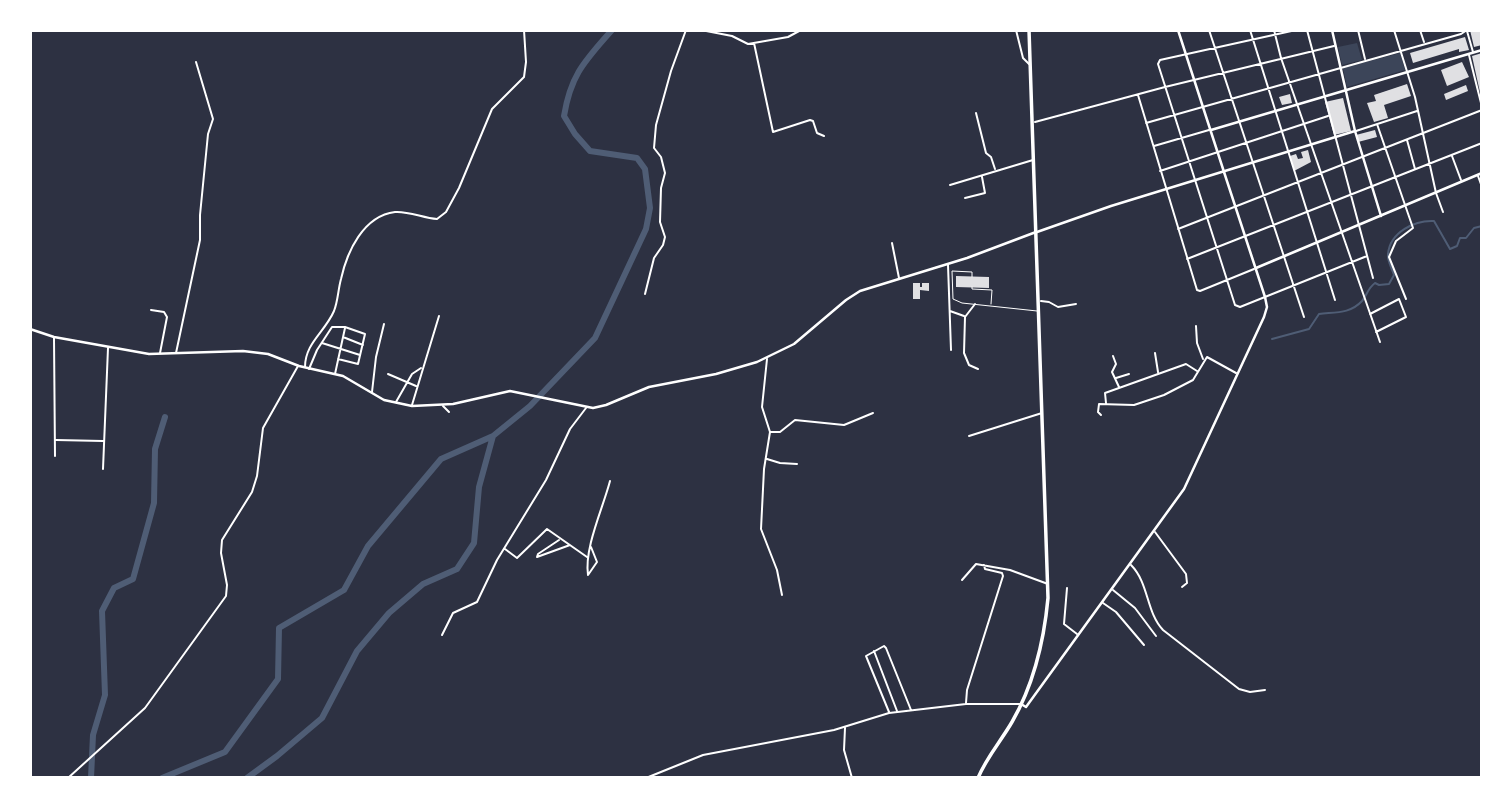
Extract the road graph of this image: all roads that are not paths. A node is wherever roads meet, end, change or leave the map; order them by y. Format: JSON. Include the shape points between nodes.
{"nodes":[{"id":1,"x":524,"y":30,"type":"edge"},
{"id":2,"x":686,"y":30,"type":"edge"},
{"id":3,"x":701,"y":30,"type":"edge"},
{"id":4,"x":801,"y":30,"type":"edge"},
{"id":5,"x":1016,"y":30,"type":"edge"},
{"id":6,"x":1029,"y":30,"type":"edge"},
{"id":7,"x":1186,"y":30,"type":"edge"},
{"id":8,"x":1209,"y":30,"type":"edge"},
{"id":9,"x":1250,"y":30,"type":"edge"},
{"id":10,"x":1274,"y":30,"type":"edge"},
{"id":11,"x":1296,"y":30,"type":"edge"},
{"id":12,"x":1307,"y":30,"type":"edge"},
{"id":13,"x":1332,"y":30,"type":"edge"},
{"id":14,"x":1357,"y":30,"type":"edge"},
{"id":15,"x":1394,"y":30,"type":"edge"},
{"id":16,"x":1420,"y":30,"type":"edge"},
{"id":17,"x":1467,"y":30,"type":"edge"},
{"id":18,"x":1178,"y":31,"type":"edge"},
{"id":19,"x":1276,"y":34,"type":"junction"},
{"id":20,"x":1254,"y":40,"type":"junction"},
{"id":21,"x":754,"y":43,"type":"junction"},
{"id":22,"x":1425,"y":44,"type":"junction"},
{"id":23,"x":1335,"y":46,"type":"junction"},
{"id":24,"x":1213,"y":48,"type":"junction"},
{"id":25,"x":1482,"y":50,"type":"edge"},
{"id":26,"x":1312,"y":51,"type":"junction"},
{"id":27,"x":1401,"y":51,"type":"junction"},
{"id":28,"x":1471,"y":53,"type":"junction"},
{"id":29,"x":1186,"y":54,"type":"junction"},
{"id":30,"x":1281,"y":58,"type":"junction"},
{"id":31,"x":1365,"y":60,"type":"junction"},
{"id":32,"x":196,"y":62,"type":"dead end"},
{"id":33,"x":1030,"y":64,"type":"junction"},
{"id":34,"x":1260,"y":64,"type":"junction"},
{"id":35,"x":1340,"y":68,"type":"junction"},
{"id":36,"x":1408,"y":71,"type":"junction"},
{"id":37,"x":1222,"y":73,"type":"junction"},
{"id":38,"x":1318,"y":74,"type":"junction"},
{"id":39,"x":1194,"y":80,"type":"junction"},
{"id":40,"x":1290,"y":82,"type":"junction"},
{"id":41,"x":1165,"y":87,"type":"junction"},
{"id":42,"x":1268,"y":87,"type":"junction"},
{"id":43,"x":1345,"y":89,"type":"junction"},
{"id":44,"x":1138,"y":95,"type":"junction"},
{"id":45,"x":1324,"y":96,"type":"junction"},
{"id":46,"x":1231,"y":99,"type":"junction"},
{"id":47,"x":1297,"y":104,"type":"junction"},
{"id":48,"x":1203,"y":107,"type":"junction"},
{"id":49,"x":1482,"y":108,"type":"edge"},
{"id":50,"x":1275,"y":110,"type":"junction"},
{"id":51,"x":1418,"y":110,"type":"junction"},
{"id":52,"x":976,"y":113,"type":"dead end"},
{"id":53,"x":1174,"y":115,"type":"junction"},
{"id":54,"x":1329,"y":116,"type":"junction"},
{"id":55,"x":1239,"y":122,"type":"junction"},
{"id":56,"x":1032,"y":123,"type":"junction"},
{"id":57,"x":1146,"y":123,"type":"junction"},
{"id":58,"x":1377,"y":124,"type":"junction"},
{"id":59,"x":1304,"y":125,"type":"junction"},
{"id":60,"x":1211,"y":130,"type":"junction"},
{"id":61,"x":1355,"y":131,"type":"junction"},
{"id":62,"x":1282,"y":132,"type":"junction"},
{"id":63,"x":1423,"y":133,"type":"junction"},
{"id":64,"x":824,"y":136,"type":"dead end"},
{"id":65,"x":1181,"y":138,"type":"junction"},
{"id":66,"x":1334,"y":138,"type":"junction"},
{"id":67,"x":1407,"y":139,"type":"junction"},
{"id":68,"x":1246,"y":143,"type":"junction"},
{"id":69,"x":1482,"y":143,"type":"edge"},
{"id":70,"x":1311,"y":145,"type":"junction"},
{"id":71,"x":1153,"y":146,"type":"junction"},
{"id":72,"x":1386,"y":148,"type":"junction"},
{"id":73,"x":1218,"y":152,"type":"junction"},
{"id":74,"x":1287,"y":152,"type":"junction"},
{"id":75,"x":1452,"y":155,"type":"junction"},
{"id":76,"x":1362,"y":157,"type":"junction"},
{"id":77,"x":1034,"y":160,"type":"junction"},
{"id":78,"x":1189,"y":162,"type":"junction"},
{"id":79,"x":1253,"y":163,"type":"junction"},
{"id":80,"x":1342,"y":164,"type":"junction"},
{"id":81,"x":1429,"y":164,"type":"junction"},
{"id":82,"x":1415,"y":169,"type":"junction"},
{"id":83,"x":996,"y":170,"type":"junction"},
{"id":84,"x":1160,"y":171,"type":"junction"},
{"id":85,"x":1224,"y":172,"type":"junction"},
{"id":86,"x":1320,"y":172,"type":"junction"},
{"id":87,"x":1480,"y":174,"type":"edge"},
{"id":88,"x":981,"y":175,"type":"junction"},
{"id":89,"x":1396,"y":176,"type":"junction"},
{"id":90,"x":1195,"y":181,"type":"junction"},
{"id":91,"x":1461,"y":181,"type":"junction"},
{"id":92,"x":1297,"y":182,"type":"junction"},
{"id":93,"x":950,"y":185,"type":"dead end"},
{"id":94,"x":1371,"y":186,"type":"junction"},
{"id":95,"x":1482,"y":187,"type":"edge"},
{"id":96,"x":1166,"y":190,"type":"junction"},
{"id":97,"x":1436,"y":193,"type":"junction"},
{"id":98,"x":1350,"y":194,"type":"junction"},
{"id":99,"x":1264,"y":195,"type":"junction"},
{"id":100,"x":965,"y":198,"type":"dead end"},
{"id":101,"x":1331,"y":202,"type":"junction"},
{"id":102,"x":1236,"y":206,"type":"junction"},
{"id":103,"x":1406,"y":206,"type":"junction"},
{"id":104,"x":1307,"y":212,"type":"junction"},
{"id":105,"x":1443,"y":212,"type":"dead end"},
{"id":106,"x":1381,"y":216,"type":"junction"},
{"id":107,"x":1206,"y":217,"type":"junction"},
{"id":108,"x":1359,"y":225,"type":"junction"},
{"id":109,"x":1274,"y":226,"type":"junction"},
{"id":110,"x":1178,"y":229,"type":"junction"},
{"id":111,"x":1036,"y":232,"type":"junction"},
{"id":112,"x":1342,"y":232,"type":"junction"},
{"id":113,"x":1245,"y":238,"type":"junction"},
{"id":114,"x":892,"y":243,"type":"dead end"},
{"id":115,"x":1317,"y":243,"type":"junction"},
{"id":116,"x":1216,"y":248,"type":"junction"},
{"id":117,"x":1284,"y":256,"type":"junction"},
{"id":118,"x":1367,"y":256,"type":"junction"},
{"id":119,"x":1187,"y":259,"type":"junction"},
{"id":120,"x":1351,"y":262,"type":"junction"},
{"id":121,"x":948,"y":264,"type":"junction"},
{"id":122,"x":1255,"y":268,"type":"junction"},
{"id":123,"x":1326,"y":271,"type":"junction"},
{"id":124,"x":972,"y":277,"type":"dead end"},
{"id":125,"x":1373,"y":278,"type":"dead end"},
{"id":126,"x":900,"y":279,"type":"junction"},
{"id":127,"x":1227,"y":280,"type":"junction"},
{"id":128,"x":1294,"y":286,"type":"junction"},
{"id":129,"x":972,"y":287,"type":"dead end"},
{"id":130,"x":645,"y":294,"type":"dead end"},
{"id":131,"x":1265,"y":297,"type":"junction"},
{"id":132,"x":1406,"y":299,"type":"dead end"},
{"id":133,"x":1335,"y":300,"type":"dead end"},
{"id":134,"x":1039,"y":301,"type":"junction"},
{"id":135,"x":975,"y":304,"type":"junction"},
{"id":136,"x":1076,"y":304,"type":"dead end"},
{"id":137,"x":991,"y":306,"type":"junction"},
{"id":138,"x":151,"y":310,"type":"dead end"},
{"id":139,"x":948,"y":310,"type":"junction"},
{"id":140,"x":1039,"y":311,"type":"junction"},
{"id":141,"x":969,"y":313,"type":"junction"},
{"id":142,"x":957,"y":314,"type":"junction"},
{"id":143,"x":1369,"y":314,"type":"junction"},
{"id":144,"x":439,"y":316,"type":"dead end"},
{"id":145,"x":965,"y":317,"type":"junction"},
{"id":146,"x":1304,"y":317,"type":"dead end"},
{"id":147,"x":384,"y":324,"type":"dead end"},
{"id":148,"x":1196,"y":326,"type":"dead end"},
{"id":149,"x":345,"y":327,"type":"junction"},
{"id":150,"x":30,"y":329,"type":"edge"},
{"id":151,"x":1375,"y":332,"type":"junction"},
{"id":152,"x":54,"y":337,"type":"junction"},
{"id":153,"x":343,"y":337,"type":"junction"},
{"id":154,"x":1380,"y":342,"type":"dead end"},
{"id":155,"x":321,"y":343,"type":"junction"},
{"id":156,"x":364,"y":345,"type":"junction"},
{"id":157,"x":108,"y":348,"type":"junction"},
{"id":158,"x":341,"y":348,"type":"junction"},
{"id":159,"x":951,"y":350,"type":"dead end"},
{"id":160,"x":1154,"y":353,"type":"dead end"},
{"id":161,"x":175,"y":354,"type":"junction"},
{"id":162,"x":160,"y":355,"type":"junction"},
{"id":163,"x":361,"y":356,"type":"junction"},
{"id":164,"x":1112,"y":356,"type":"dead end"},
{"id":165,"x":767,"y":358,"type":"junction"},
{"id":166,"x":338,"y":359,"type":"junction"},
{"id":167,"x":1203,"y":360,"type":"junction"},
{"id":168,"x":299,"y":366,"type":"junction"},
{"id":169,"x":423,"y":367,"type":"junction"},
{"id":170,"x":307,"y":368,"type":"junction"},
{"id":171,"x":978,"y":369,"type":"dead end"},
{"id":172,"x":1198,"y":371,"type":"junction"},
{"id":173,"x":1158,"y":373,"type":"junction"},
{"id":174,"x":335,"y":374,"type":"junction"},
{"id":175,"x":388,"y":374,"type":"dead end"},
{"id":176,"x":1129,"y":374,"type":"dead end"},
{"id":177,"x":1237,"y":374,"type":"junction"},
{"id":178,"x":1115,"y":379,"type":"junction"},
{"id":179,"x":407,"y":382,"type":"junction"},
{"id":180,"x":417,"y":387,"type":"junction"},
{"id":181,"x":1119,"y":388,"type":"junction"},
{"id":182,"x":372,"y":393,"type":"junction"},
{"id":183,"x":396,"y":403,"type":"junction"},
{"id":184,"x":1107,"y":404,"type":"junction"},
{"id":185,"x":412,"y":406,"type":"junction"},
{"id":186,"x":443,"y":406,"type":"junction"},
{"id":187,"x":587,"y":407,"type":"junction"},
{"id":188,"x":449,"y":412,"type":"dead end"},
{"id":189,"x":1042,"y":412,"type":"junction"},
{"id":190,"x":873,"y":414,"type":"dead end"},
{"id":191,"x":1101,"y":415,"type":"dead end"},
{"id":192,"x":770,"y":432,"type":"junction"},
{"id":193,"x":969,"y":436,"type":"dead end"},
{"id":194,"x":55,"y":440,"type":"junction"},
{"id":195,"x":104,"y":441,"type":"junction"},
{"id":196,"x":55,"y":456,"type":"dead end"},
{"id":197,"x":766,"y":458,"type":"junction"},
{"id":198,"x":797,"y":464,"type":"dead end"},
{"id":199,"x":103,"y":469,"type":"dead end"},
{"id":200,"x":610,"y":481,"type":"dead end"},
{"id":201,"x":1154,"y":531,"type":"junction"},
{"id":202,"x":560,"y":539,"type":"junction"},
{"id":203,"x":571,"y":544,"type":"junction"},
{"id":204,"x":591,"y":547,"type":"junction"},
{"id":205,"x":504,"y":548,"type":"junction"},
{"id":206,"x":588,"y":558,"type":"junction"},
{"id":207,"x":1130,"y":564,"type":"junction"},
{"id":208,"x":984,"y":565,"type":"junction"},
{"id":209,"x":962,"y":580,"type":"dead end"},
{"id":210,"x":1049,"y":584,"type":"junction"},
{"id":211,"x":1182,"y":587,"type":"dead end"},
{"id":212,"x":1067,"y":588,"type":"dead end"},
{"id":213,"x":1112,"y":589,"type":"junction"},
{"id":214,"x":782,"y":595,"type":"dead end"},
{"id":215,"x":1102,"y":603,"type":"junction"},
{"id":216,"x":442,"y":635,"type":"dead end"},
{"id":217,"x":1078,"y":635,"type":"junction"},
{"id":218,"x":1156,"y":636,"type":"dead end"},
{"id":219,"x":1144,"y":645,"type":"dead end"},
{"id":220,"x":874,"y":651,"type":"junction"},
{"id":221,"x":1265,"y":690,"type":"dead end"},
{"id":222,"x":966,"y":704,"type":"junction"},
{"id":223,"x":1021,"y":704,"type":"junction"},
{"id":224,"x":911,"y":710,"type":"junction"},
{"id":225,"x":897,"y":712,"type":"junction"},
{"id":226,"x":889,"y":713,"type":"junction"},
{"id":227,"x":845,"y":727,"type":"junction"},
{"id":228,"x":68,"y":778,"type":"edge"},
{"id":229,"x":646,"y":778,"type":"edge"},
{"id":230,"x":852,"y":778,"type":"edge"},
{"id":231,"x":978,"y":778,"type":"edge"}],
"edges":[{"from":1,"to":170,"type":"street","via":[[524,77],[492,109],[446,212],[437,219],[387,214],[363,230],[344,267],[333,313],[309,348]]},
{"from":2,"to":130,"type":"street","via":[[656,128],[654,148],[662,157],[665,173],[660,224],[665,237]]},
{"from":3,"to":21,"type":"street"},
{"from":4,"to":21,"type":"street"},
{"from":5,"to":33,"type":"street","via":[[1023,58]]},
{"from":6,"to":33,"type":"highway"},
{"from":7,"to":18,"type":"street"},
{"from":8,"to":24,"type":"street"},
{"from":9,"to":20,"type":"street"},
{"from":10,"to":19,"type":"street"},
{"from":11,"to":19,"type":"street"},
{"from":12,"to":26,"type":"street"},
{"from":13,"to":23,"type":"street"},
{"from":14,"to":31,"type":"street"},
{"from":15,"to":27,"type":"street"},
{"from":16,"to":22,"type":"street"},
{"from":17,"to":22,"type":"street"},
{"from":17,"to":28,"type":"street"},
{"from":18,"to":29,"type":"street"},
{"from":19,"to":20,"type":"street"},
{"from":19,"to":30,"type":"street"},
{"from":20,"to":24,"type":"street"},
{"from":20,"to":34,"type":"street"},
{"from":21,"to":64,"type":"street","via":[[773,131],[812,120],[817,133]]},
{"from":22,"to":27,"type":"street"},
{"from":23,"to":26,"type":"street"},
{"from":23,"to":35,"type":"street"},
{"from":24,"to":29,"type":"street"},
{"from":24,"to":37,"type":"street"},
{"from":25,"to":28,"type":"street"},
{"from":26,"to":30,"type":"street"},
{"from":26,"to":38,"type":"street"},
{"from":27,"to":31,"type":"street"},
{"from":27,"to":36,"type":"street"},
{"from":28,"to":36,"type":"street"},
{"from":28,"to":49,"type":"street"},
{"from":29,"to":39,"type":"street"},
{"from":29,"to":41,"type":"street","via":[[1158,64]]},
{"from":30,"to":34,"type":"street"},
{"from":30,"to":40,"type":"street"},
{"from":31,"to":35,"type":"street"},
{"from":32,"to":161,"type":"street","via":[[212,119],[200,240]]},
{"from":33,"to":56,"type":"highway"},
{"from":34,"to":37,"type":"street"},
{"from":34,"to":42,"type":"street"},
{"from":35,"to":38,"type":"street"},
{"from":35,"to":43,"type":"street"},
{"from":36,"to":43,"type":"street"},
{"from":36,"to":51,"type":"street"},
{"from":37,"to":39,"type":"street"},
{"from":37,"to":46,"type":"street"},
{"from":38,"to":40,"type":"street"},
{"from":38,"to":45,"type":"street"},
{"from":39,"to":41,"type":"street"},
{"from":39,"to":48,"type":"street"},
{"from":40,"to":42,"type":"street"},
{"from":40,"to":47,"type":"street"},
{"from":41,"to":44,"type":"street"},
{"from":41,"to":53,"type":"street"},
{"from":42,"to":46,"type":"street"},
{"from":42,"to":50,"type":"street"},
{"from":43,"to":45,"type":"street"},
{"from":43,"to":61,"type":"street"},
{"from":44,"to":56,"type":"street"},
{"from":44,"to":57,"type":"street"},
{"from":45,"to":47,"type":"street"},
{"from":45,"to":54,"type":"street"},
{"from":46,"to":48,"type":"street"},
{"from":46,"to":55,"type":"street"},
{"from":47,"to":50,"type":"street"},
{"from":47,"to":59,"type":"street"},
{"from":48,"to":53,"type":"street"},
{"from":48,"to":60,"type":"street"},
{"from":49,"to":63,"type":"street"},
{"from":50,"to":55,"type":"street"},
{"from":50,"to":62,"type":"street"},
{"from":51,"to":58,"type":"street"},
{"from":51,"to":63,"type":"street"},
{"from":52,"to":83,"type":"street","via":[[986,153]]},
{"from":53,"to":57,"type":"street"},
{"from":53,"to":65,"type":"street"},
{"from":54,"to":59,"type":"street"},
{"from":54,"to":66,"type":"street"},
{"from":55,"to":60,"type":"street"},
{"from":55,"to":68,"type":"street"},
{"from":56,"to":77,"type":"highway"},
{"from":57,"to":71,"type":"street"},
{"from":58,"to":61,"type":"street"},
{"from":58,"to":72,"type":"street"},
{"from":59,"to":62,"type":"street"},
{"from":59,"to":70,"type":"street"},
{"from":60,"to":65,"type":"street"},
{"from":60,"to":73,"type":"street"},
{"from":61,"to":66,"type":"street"},
{"from":61,"to":76,"type":"street"},
{"from":62,"to":68,"type":"street"},
{"from":62,"to":74,"type":"street"},
{"from":63,"to":67,"type":"street"},
{"from":63,"to":81,"type":"street"},
{"from":65,"to":71,"type":"street"},
{"from":65,"to":78,"type":"street"},
{"from":66,"to":70,"type":"street"},
{"from":66,"to":80,"type":"street"},
{"from":67,"to":72,"type":"street"},
{"from":67,"to":82,"type":"street"},
{"from":68,"to":73,"type":"street"},
{"from":68,"to":79,"type":"street"},
{"from":69,"to":75,"type":"street"},
{"from":70,"to":74,"type":"street"},
{"from":70,"to":86,"type":"street"},
{"from":71,"to":84,"type":"street"},
{"from":72,"to":76,"type":"street"},
{"from":72,"to":89,"type":"street"},
{"from":73,"to":78,"type":"street"},
{"from":73,"to":85,"type":"street"},
{"from":74,"to":79,"type":"street"},
{"from":74,"to":92,"type":"street"},
{"from":75,"to":81,"type":"street"},
{"from":75,"to":91,"type":"street"},
{"from":76,"to":80,"type":"street"},
{"from":76,"to":94,"type":"street"},
{"from":77,"to":83,"type":"street"},
{"from":77,"to":111,"type":"highway"},
{"from":78,"to":84,"type":"street"},
{"from":78,"to":90,"type":"street"},
{"from":79,"to":85,"type":"street"},
{"from":79,"to":99,"type":"street"},
{"from":80,"to":86,"type":"street"},
{"from":80,"to":98,"type":"street"},
{"from":81,"to":82,"type":"street"},
{"from":81,"to":97,"type":"street"},
{"from":82,"to":89,"type":"street"},
{"from":83,"to":88,"type":"street"},
{"from":84,"to":96,"type":"street"},
{"from":85,"to":90,"type":"street"},
{"from":85,"to":102,"type":"street"},
{"from":86,"to":92,"type":"street"},
{"from":86,"to":101,"type":"street"},
{"from":87,"to":91,"type":"street"},
{"from":87,"to":95,"type":"street"},
{"from":88,"to":93,"type":"street"},
{"from":88,"to":100,"type":"street","via":[[985,193]]},
{"from":89,"to":94,"type":"street"},
{"from":89,"to":103,"type":"street"},
{"from":90,"to":96,"type":"street"},
{"from":90,"to":107,"type":"street"},
{"from":91,"to":97,"type":"street"},
{"from":92,"to":99,"type":"street"},
{"from":92,"to":104,"type":"street"},
{"from":94,"to":98,"type":"street"},
{"from":94,"to":106,"type":"street"},
{"from":96,"to":110,"type":"street"},
{"from":96,"to":111,"type":"street"},
{"from":97,"to":103,"type":"street"},
{"from":97,"to":105,"type":"street"},
{"from":98,"to":101,"type":"street"},
{"from":98,"to":108,"type":"street"},
{"from":99,"to":102,"type":"street"},
{"from":99,"to":109,"type":"street"},
{"from":101,"to":104,"type":"street"},
{"from":101,"to":112,"type":"street"},
{"from":102,"to":107,"type":"street"},
{"from":102,"to":113,"type":"street"},
{"from":103,"to":106,"type":"street"},
{"from":103,"to":132,"type":"street","via":[[1412,225],[1396,241],[1389,257]]},
{"from":104,"to":109,"type":"street"},
{"from":104,"to":115,"type":"street"},
{"from":106,"to":108,"type":"street"},
{"from":107,"to":110,"type":"street"},
{"from":107,"to":116,"type":"street"},
{"from":108,"to":112,"type":"street"},
{"from":108,"to":118,"type":"street"},
{"from":109,"to":113,"type":"street"},
{"from":109,"to":117,"type":"street"},
{"from":110,"to":119,"type":"street"},
{"from":111,"to":121,"type":"street"},
{"from":111,"to":134,"type":"highway"},
{"from":112,"to":115,"type":"street"},
{"from":112,"to":120,"type":"street"},
{"from":113,"to":116,"type":"street"},
{"from":113,"to":122,"type":"street"},
{"from":114,"to":126,"type":"street"},
{"from":115,"to":117,"type":"street"},
{"from":115,"to":123,"type":"street"},
{"from":116,"to":119,"type":"street"},
{"from":116,"to":127,"type":"street"},
{"from":117,"to":122,"type":"street"},
{"from":117,"to":128,"type":"street"},
{"from":118,"to":120,"type":"street"},
{"from":118,"to":125,"type":"street"},
{"from":119,"to":127,"type":"street","via":[[1197,290]]},
{"from":120,"to":123,"type":"street"},
{"from":120,"to":143,"type":"street"},
{"from":121,"to":126,"type":"street"},
{"from":121,"to":139,"type":"street"},
{"from":122,"to":127,"type":"street"},
{"from":122,"to":131,"type":"street"},
{"from":123,"to":128,"type":"street"},
{"from":123,"to":133,"type":"street"},
{"from":124,"to":135,"type":"lane","via":[[972,272],[952,271],[951,295],[959,302]]},
{"from":126,"to":165,"type":"street","via":[[851,297],[794,344]]},
{"from":127,"to":131,"type":"street","via":[[1237,306]]},
{"from":128,"to":131,"type":"street"},
{"from":128,"to":146,"type":"street"},
{"from":129,"to":137,"type":"lane","via":[[992,290]]},
{"from":131,"to":177,"type":"street","via":[[1264,317]]},
{"from":134,"to":136,"type":"street","via":[[1058,307]]},
{"from":134,"to":140,"type":"highway"},
{"from":135,"to":137,"type":"lane"},
{"from":135,"to":141,"type":"street"},
{"from":137,"to":140,"type":"lane"},
{"from":138,"to":162,"type":"street","via":[[161,310],[167,317]]},
{"from":139,"to":142,"type":"street"},
{"from":139,"to":159,"type":"street"},
{"from":140,"to":189,"type":"highway"},
{"from":141,"to":142,"type":"street"},
{"from":141,"to":145,"type":"street"},
{"from":142,"to":145,"type":"street"},
{"from":143,"to":151,"type":"street"},
{"from":143,"to":151,"type":"street","via":[[1399,299],[1406,317]]},
{"from":144,"to":169,"type":"street"},
{"from":145,"to":171,"type":"street","via":[[965,356],[969,365]]},
{"from":147,"to":182,"type":"street"},
{"from":148,"to":167,"type":"street"},
{"from":149,"to":153,"type":"street"},
{"from":149,"to":155,"type":"street","via":[[332,327]]},
{"from":149,"to":156,"type":"street","via":[[365,334]]},
{"from":150,"to":152,"type":"street"},
{"from":151,"to":154,"type":"street"},
{"from":152,"to":157,"type":"street"},
{"from":152,"to":194,"type":"street"},
{"from":153,"to":156,"type":"street"},
{"from":153,"to":158,"type":"street"},
{"from":155,"to":158,"type":"street"},
{"from":155,"to":170,"type":"street"},
{"from":156,"to":163,"type":"street"},
{"from":157,"to":162,"type":"street"},
{"from":157,"to":195,"type":"street"},
{"from":158,"to":163,"type":"street"},
{"from":158,"to":166,"type":"street"},
{"from":160,"to":173,"type":"street"},
{"from":161,"to":162,"type":"street"},
{"from":161,"to":168,"type":"street","via":[[254,352]]},
{"from":163,"to":166,"type":"street","via":[[357,365]]},
{"from":164,"to":178,"type":"street"},
{"from":165,"to":187,"type":"street"},
{"from":165,"to":192,"type":"street","via":[[762,407]]},
{"from":166,"to":174,"type":"street"},
{"from":167,"to":172,"type":"street"},
{"from":167,"to":177,"type":"street","via":[[1211,357]]},
{"from":168,"to":170,"type":"street"},
{"from":168,"to":228,"type":"street","via":[[263,428],[252,492],[222,540],[226,596],[145,708]]},
{"from":169,"to":179,"type":"street"},
{"from":169,"to":180,"type":"street"},
{"from":170,"to":174,"type":"street"},
{"from":172,"to":173,"type":"street","via":[[1186,364]]},
{"from":172,"to":184,"type":"street","via":[[1191,382],[1161,397],[1134,405]]},
{"from":173,"to":181,"type":"street"},
{"from":174,"to":182,"type":"street"},
{"from":175,"to":179,"type":"street"},
{"from":176,"to":178,"type":"street"},
{"from":177,"to":201,"type":"street","via":[[1189,481]]},
{"from":178,"to":181,"type":"street"},
{"from":179,"to":180,"type":"street"},
{"from":179,"to":183,"type":"street"},
{"from":180,"to":185,"type":"street"},
{"from":181,"to":184,"type":"street","via":[[1105,394]]},
{"from":182,"to":183,"type":"street"},
{"from":183,"to":185,"type":"street"},
{"from":184,"to":191,"type":"street","via":[[1099,404]]},
{"from":185,"to":186,"type":"street"},
{"from":186,"to":187,"type":"street","via":[[505,391]]},
{"from":186,"to":188,"type":"street"},
{"from":187,"to":205,"type":"street"},
{"from":189,"to":193,"type":"street"},
{"from":189,"to":210,"type":"highway"},
{"from":190,"to":192,"type":"street","via":[[844,425],[794,420],[780,432]]},
{"from":192,"to":197,"type":"street"},
{"from":194,"to":195,"type":"street"},
{"from":194,"to":196,"type":"street"},
{"from":195,"to":199,"type":"street"},
{"from":197,"to":198,"type":"street"},
{"from":197,"to":214,"type":"street","via":[[761,528],[778,570]]},
{"from":200,"to":204,"type":"street"},
{"from":201,"to":207,"type":"street"},
{"from":201,"to":211,"type":"street","via":[[1185,572],[1188,581]]},
{"from":202,"to":203,"type":"street"},
{"from":202,"to":203,"type":"street","via":[[537,557]]},
{"from":202,"to":205,"type":"street","via":[[546,530],[517,558]]},
{"from":203,"to":206,"type":"street"},
{"from":204,"to":206,"type":"street"},
{"from":204,"to":206,"type":"street","via":[[597,562],[589,575]]},
{"from":205,"to":216,"type":"street","via":[[477,602],[453,613]]},
{"from":207,"to":213,"type":"street"},
{"from":207,"to":221,"type":"street","via":[[1143,581],[1163,629],[1239,689]]},
{"from":208,"to":209,"type":"street","via":[[973,566]]},
{"from":208,"to":210,"type":"street"},
{"from":208,"to":222,"type":"street","via":[[1003,576]]},
{"from":210,"to":223,"type":"highway","via":[[1042,645]]},
{"from":212,"to":217,"type":"street","via":[[1064,624]]},
{"from":213,"to":215,"type":"street"},
{"from":213,"to":218,"type":"street","via":[[1135,608]]},
{"from":215,"to":217,"type":"street"},
{"from":215,"to":219,"type":"street","via":[[1116,612]]},
{"from":217,"to":223,"type":"street","via":[[1026,706]]},
{"from":220,"to":224,"type":"street","via":[[886,648]]},
{"from":220,"to":225,"type":"street"},
{"from":220,"to":226,"type":"street","via":[[866,658]]},
{"from":222,"to":223,"type":"street"},
{"from":222,"to":224,"type":"street"},
{"from":223,"to":231,"type":"highway"},
{"from":224,"to":225,"type":"street"},
{"from":225,"to":226,"type":"street"},
{"from":226,"to":227,"type":"street"},
{"from":227,"to":229,"type":"street","via":[[702,755]]},
{"from":227,"to":230,"type":"street","via":[[844,750]]}]}
